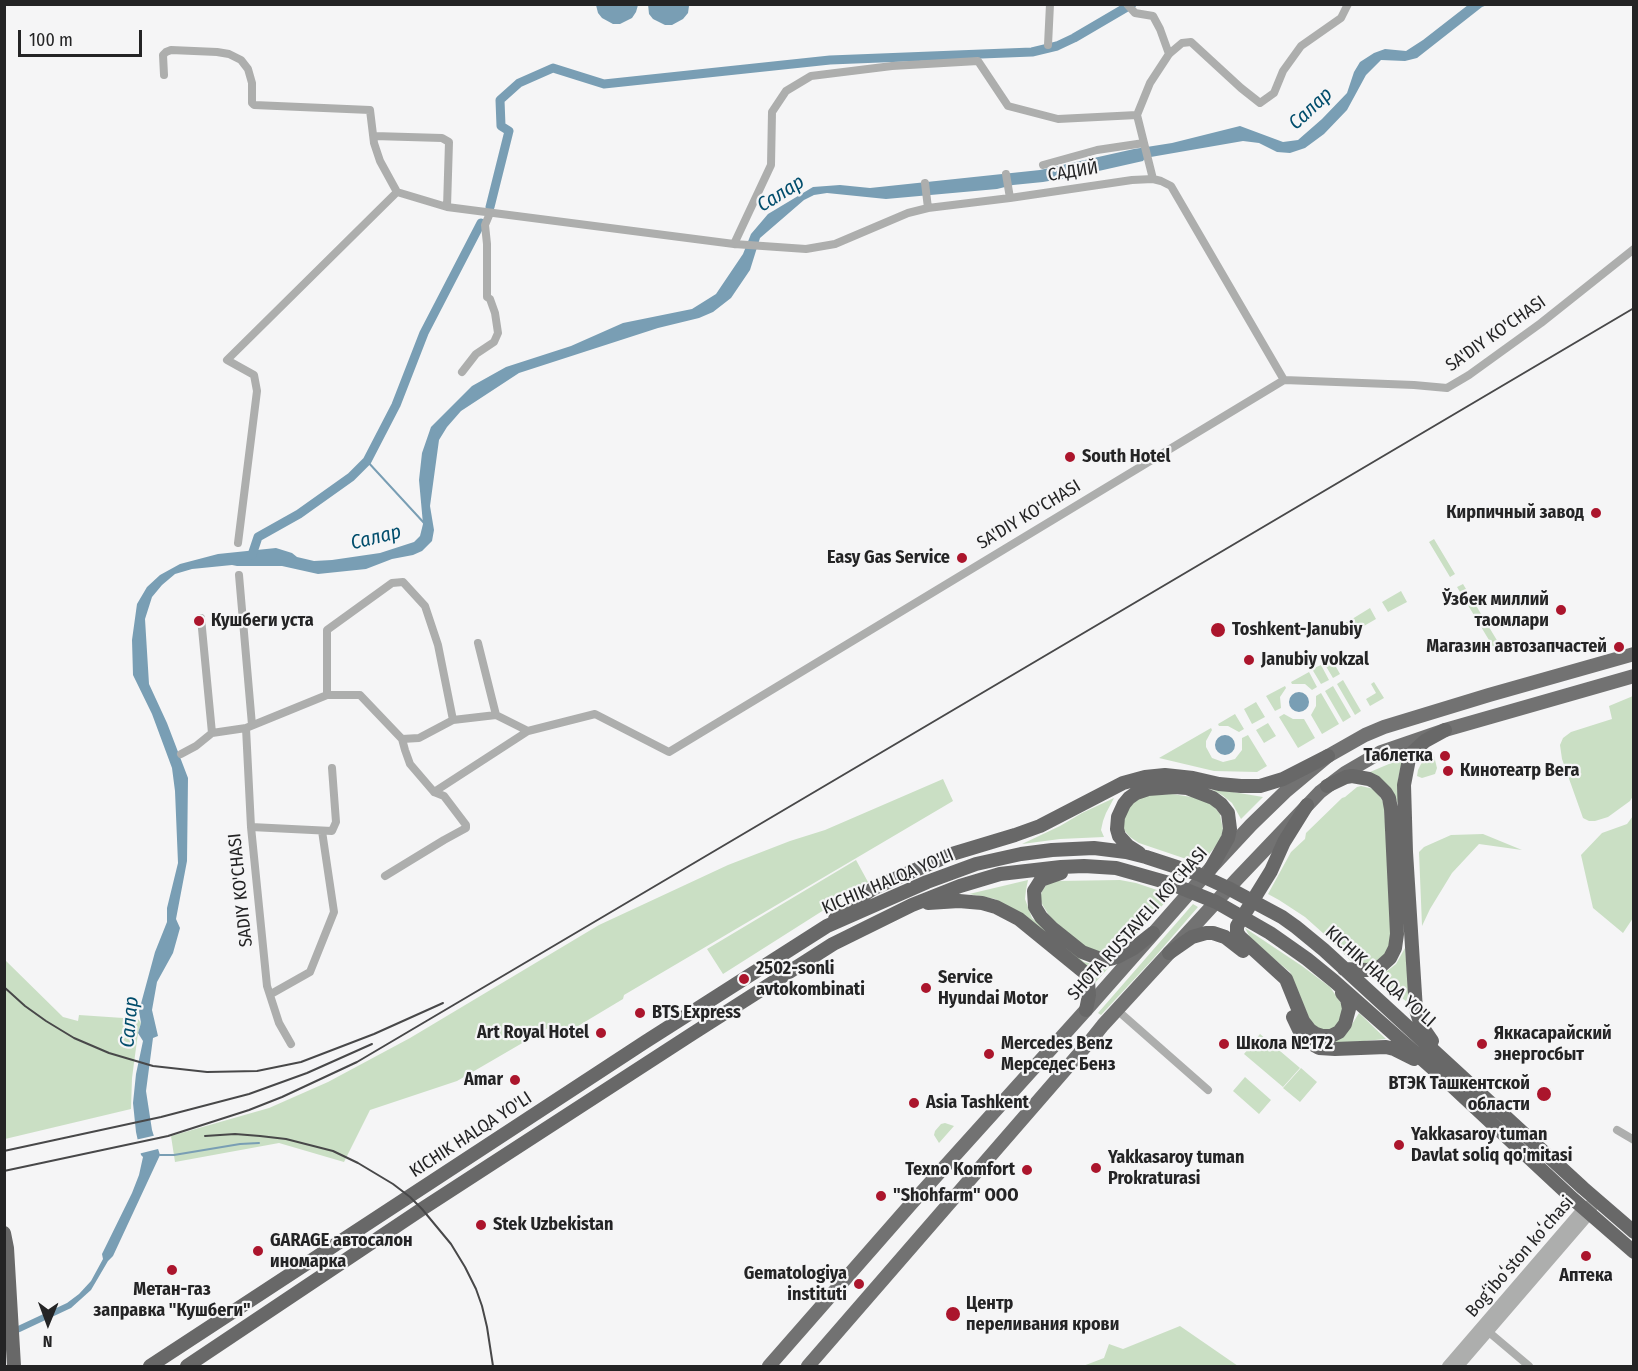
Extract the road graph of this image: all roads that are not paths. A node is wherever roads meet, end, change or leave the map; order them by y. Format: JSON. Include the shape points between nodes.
{"nodes":[{"id":1,"x":1050,"y":4,"type":"edge"},
{"id":2,"x":1127,"y":4,"type":"edge"},
{"id":3,"x":1348,"y":4,"type":"edge"},
{"id":4,"x":1048,"y":45,"type":"dead end"},
{"id":5,"x":1169,"y":54,"type":"junction"},
{"id":6,"x":164,"y":75,"type":"dead end"},
{"id":7,"x":1137,"y":115,"type":"junction"},
{"id":8,"x":374,"y":136,"type":"junction"},
{"id":9,"x":1145,"y":144,"type":"junction"},
{"id":10,"x":1043,"y":165,"type":"dead end"},
{"id":11,"x":1006,"y":174,"type":"dead end"},
{"id":12,"x":1153,"y":179,"type":"junction"},
{"id":13,"x":925,"y":183,"type":"dead end"},
{"id":14,"x":398,"y":192,"type":"junction"},
{"id":15,"x":1010,"y":198,"type":"junction"},
{"id":16,"x":447,"y":207,"type":"junction"},
{"id":17,"x":928,"y":208,"type":"junction"},
{"id":18,"x":490,"y":213,"type":"junction"},
{"id":19,"x":739,"y":245,"type":"junction"},
{"id":20,"x":1634,"y":249,"type":"edge"},
{"id":21,"x":462,"y":372,"type":"dead end"},
{"id":22,"x":1284,"y":380,"type":"junction"},
{"id":23,"x":238,"y":543,"type":"dead end"},
{"id":24,"x":239,"y":575,"type":"dead end"},
{"id":25,"x":201,"y":618,"type":"dead end"},
{"id":26,"x":478,"y":643,"type":"dead end"},
{"id":27,"x":1634,"y":654,"type":"edge"},
{"id":28,"x":1634,"y":676,"type":"edge"},
{"id":29,"x":327,"y":695,"type":"junction"},
{"id":30,"x":496,"y":715,"type":"junction"},
{"id":31,"x":453,"y":720,"type":"junction"},
{"id":32,"x":249,"y":727,"type":"junction"},
{"id":33,"x":1445,"y":730,"type":"junction"},
{"id":34,"x":528,"y":731,"type":"junction"},
{"id":35,"x":212,"y":733,"type":"junction"},
{"id":36,"x":402,"y":739,"type":"junction"},
{"id":37,"x":181,"y":754,"type":"dead end"},
{"id":38,"x":1328,"y":756,"type":"junction"},
{"id":39,"x":332,"y":768,"type":"dead end"},
{"id":40,"x":1328,"y":786,"type":"junction"},
{"id":41,"x":434,"y":792,"type":"junction"},
{"id":42,"x":1307,"y":805,"type":"junction"},
{"id":43,"x":251,"y":827,"type":"junction"},
{"id":44,"x":322,"y":831,"type":"junction"},
{"id":45,"x":1146,"y":857,"type":"junction"},
{"id":46,"x":1096,"y":866,"type":"junction"},
{"id":47,"x":1211,"y":868,"type":"junction"},
{"id":48,"x":385,"y":876,"type":"dead end"},
{"id":49,"x":912,"y":905,"type":"junction"},
{"id":50,"x":827,"y":926,"type":"junction"},
{"id":51,"x":1154,"y":933,"type":"junction"},
{"id":52,"x":1169,"y":953,"type":"junction"},
{"id":53,"x":1344,"y":969,"type":"junction"},
{"id":54,"x":1334,"y":981,"type":"junction"},
{"id":55,"x":271,"y":994,"type":"junction"},
{"id":56,"x":1086,"y":1010,"type":"junction"},
{"id":57,"x":1117,"y":1010,"type":"junction"},
{"id":58,"x":645,"y":1042,"type":"junction"},
{"id":59,"x":291,"y":1044,"type":"dead end"},
{"id":60,"x":655,"y":1058,"type":"junction"},
{"id":61,"x":1439,"y":1074,"type":"junction"},
{"id":62,"x":1208,"y":1090,"type":"dead end"},
{"id":63,"x":1480,"y":1092,"type":"junction"},
{"id":64,"x":1617,"y":1130,"type":"dead end"},
{"id":65,"x":1634,"y":1140,"type":"edge"},
{"id":66,"x":1596,"y":1200,"type":"junction"},
{"id":67,"x":1586,"y":1211,"type":"junction"},
{"id":68,"x":1634,"y":1232,"type":"edge"},
{"id":69,"x":4,"y":1233,"type":"edge"},
{"id":70,"x":1634,"y":1252,"type":"edge"},
{"id":71,"x":321,"y":1255,"type":"junction"},
{"id":72,"x":331,"y":1270,"type":"junction"},
{"id":73,"x":1485,"y":1329,"type":"junction"},
{"id":74,"x":14,"y":1366,"type":"edge"},
{"id":75,"x":150,"y":1366,"type":"edge"},
{"id":76,"x":187,"y":1366,"type":"edge"},
{"id":77,"x":769,"y":1366,"type":"edge"},
{"id":78,"x":808,"y":1366,"type":"edge"},
{"id":79,"x":1447,"y":1366,"type":"edge"},
{"id":80,"x":1459,"y":1366,"type":"edge"},
{"id":81,"x":1529,"y":1366,"type":"edge"}],
"edges":[{"from":1,"to":4,"type":"street"},
{"from":2,"to":5,"type":"street","via":[[1135,13],[1153,16]]},
{"from":3,"to":5,"type":"street","via":[[1341,18],[1301,46],[1283,71],[1274,93],[1260,103],[1191,42],[1182,43]]},
{"from":5,"to":7,"type":"street","via":[[1150,83]]},
{"from":6,"to":8,"type":"street","via":[[164,55],[171,50],[229,54],[248,69],[253,104],[370,110]]},
{"from":7,"to":9,"type":"street"},
{"from":7,"to":19,"type":"street","via":[[1058,119],[1008,105],[978,61],[811,76],[786,91],[772,112],[771,165]]},
{"from":8,"to":14,"type":"street","via":[[381,161]]},
{"from":8,"to":16,"type":"street","via":[[442,138],[449,142]]},
{"from":9,"to":10,"type":"street","via":[[1097,150]]},
{"from":9,"to":12,"type":"street"},
{"from":11,"to":15,"type":"street"},
{"from":12,"to":15,"type":"street","name":"САДИЙ"},
{"from":12,"to":22,"type":"street","via":[[1171,186]]},
{"from":13,"to":17,"type":"street"},
{"from":14,"to":16,"type":"street","name":"САДИЙ"},
{"from":14,"to":23,"type":"street","via":[[227,360],[254,375],[257,391]]},
{"from":15,"to":17,"type":"street","name":"САДИЙ"},
{"from":16,"to":18,"type":"street","name":"САДИЙ"},
{"from":17,"to":19,"type":"street","name":"САДИЙ","via":[[835,244],[806,249]]},
{"from":18,"to":19,"type":"street","name":"САДИЙ"},
{"from":18,"to":21,"type":"street","via":[[485,225],[487,297],[498,333],[494,342],[476,354]]},
{"from":20,"to":22,"type":"street","name":"SA'DIY KO'CHASI","via":[[1541,324],[1447,388]]},
{"from":22,"to":34,"type":"street","name":"SA'DIY KO'CHASI","via":[[669,752],[595,714]]},
{"from":24,"to":32,"type":"street","name":"SADIY KO'CHASI"},
{"from":25,"to":35,"type":"street"},
{"from":26,"to":30,"type":"street"},
{"from":27,"to":38,"type":"main road","name":"SHOTA RUSTAVELI KO'CHASI","via":[[1384,727]]},
{"from":28,"to":33,"type":"main road"},
{"from":29,"to":31,"type":"street","via":[[327,630],[392,583],[403,582],[425,606],[438,645]]},
{"from":29,"to":32,"type":"street"},
{"from":29,"to":36,"type":"street","via":[[360,695]]},
{"from":30,"to":31,"type":"street"},
{"from":30,"to":34,"type":"street"},
{"from":31,"to":36,"type":"street","via":[[419,738]]},
{"from":32,"to":35,"type":"street"},
{"from":32,"to":43,"type":"street","name":"SADIY KO'CHASI"},
{"from":33,"to":40,"type":"main road","via":[[1381,752]]},
{"from":33,"to":63,"type":"highway","via":[[1413,752],[1404,784],[1416,1010],[1428,1035]]},
{"from":34,"to":41,"type":"street"},
{"from":35,"to":37,"type":"street"},
{"from":36,"to":41,"type":"street","via":[[410,764]]},
{"from":38,"to":47,"type":"main road","name":"SHOTA RUSTAVELI KO'CHASI","via":[[1251,825]]},
{"from":38,"to":50,"type":"highway","via":[[1260,786],[1165,775],[1123,783],[1040,826],[952,854],[874,888]]},
{"from":39,"to":44,"type":"street","via":[[336,822],[332,831]]},
{"from":40,"to":42,"type":"main road"},
{"from":40,"to":53,"type":"highway","via":[[1346,777],[1369,778],[1386,793],[1391,809],[1396,944],[1380,968]]},
{"from":41,"to":48,"type":"street","via":[[444,796],[466,828]]},
{"from":42,"to":52,"type":"main road"},
{"from":42,"to":54,"type":"highway","via":[[1237,932],[1286,979],[1307,1027],[1322,1036],[1339,1032],[1349,1014],[1347,999]]},
{"from":43,"to":44,"type":"street"},
{"from":43,"to":55,"type":"street","name":"SADIY KO'CHASI","via":[[267,986]]},
{"from":44,"to":55,"type":"street","via":[[334,912],[310,972]]},
{"from":45,"to":47,"type":"highway","via":[[1119,836],[1116,823],[1124,804],[1148,789],[1187,788],[1213,798],[1228,813],[1228,838]]},
{"from":45,"to":50,"type":"highway","name":"KICHIK HALQA YO'LI","via":[[1109,849],[1068,848],[996,859],[927,882]]},
{"from":45,"to":53,"type":"highway","name":"KICHIK HALQA YO'LI","via":[[1198,874],[1259,904],[1296,927]]},
{"from":46,"to":49,"type":"highway","name":"KICHIK HALQA YO'LI","via":[[1000,874]]},
{"from":46,"to":51,"type":"highway","via":[[1041,880],[1034,899],[1041,917],[1074,946],[1098,958],[1117,957]]},
{"from":46,"to":54,"type":"highway","name":"KICHIK HALQA YO'LI","via":[[1140,874],[1216,902],[1292,948]]},
{"from":47,"to":51,"type":"main road","name":"SHOTA RUSTAVELI KO'CHASI"},
{"from":49,"to":56,"type":"highway","via":[[977,902],[1014,916],[1084,972],[1089,995]]},
{"from":49,"to":60,"type":"highway","name":"KICHIK HALQA YO'LI","via":[[833,944]]},
{"from":50,"to":58,"type":"highway","name":"KICHIK HALQA YO'LI"},
{"from":51,"to":56,"type":"main road","name":"SHOTA RUSTAVELI KO'CHASI"},
{"from":52,"to":57,"type":"main road"},
{"from":52,"to":61,"type":"highway","via":[[1199,934],[1225,937],[1279,984],[1298,1030],[1310,1043],[1326,1049],[1391,1048]]},
{"from":53,"to":63,"type":"highway","name":"KICHIK HALQA YO'LI"},
{"from":54,"to":61,"type":"highway","name":"KICHIK HALQA YO'LI"},
{"from":55,"to":59,"type":"street","name":"SADIY KO'CHASI","via":[[279,1023]]},
{"from":56,"to":77,"type":"main road","name":"SHOTA RUSTAVELI KO'CHASI"},
{"from":57,"to":62,"type":"street"},
{"from":57,"to":78,"type":"main road"},
{"from":58,"to":60,"type":"highway"},
{"from":58,"to":71,"type":"highway","name":"KICHIK HALQA YO'LI"},
{"from":60,"to":72,"type":"highway","name":"KICHIK HALQA YO'LI"},
{"from":61,"to":67,"type":"highway","name":"KICHIK HALQA YO'LI"},
{"from":63,"to":66,"type":"highway","name":"KICHIK HALQA YO'LI"},
{"from":64,"to":65,"type":"street"},
{"from":66,"to":67,"type":"street","name":"Bogʻiboʻston koʻchasi"},
{"from":66,"to":68,"type":"highway","name":"KICHIK HALQA YO'LI"},
{"from":67,"to":70,"type":"highway","name":"KICHIK HALQA YO'LI"},
{"from":67,"to":73,"type":"street","name":"Bogʻiboʻston koʻchasi"},
{"from":69,"to":74,"type":"highway"},
{"from":71,"to":72,"type":"highway"},
{"from":71,"to":75,"type":"highway","name":"KICHIK HALQA YO'LI"},
{"from":72,"to":76,"type":"highway","name":"KICHIK HALQA YO'LI"},
{"from":73,"to":79,"type":"street","name":"Bogʻiboʻston koʻchasi"},
{"from":73,"to":80,"type":"street","name":"Bogʻiboʻston koʻchasi"},
{"from":73,"to":81,"type":"street"}]}
